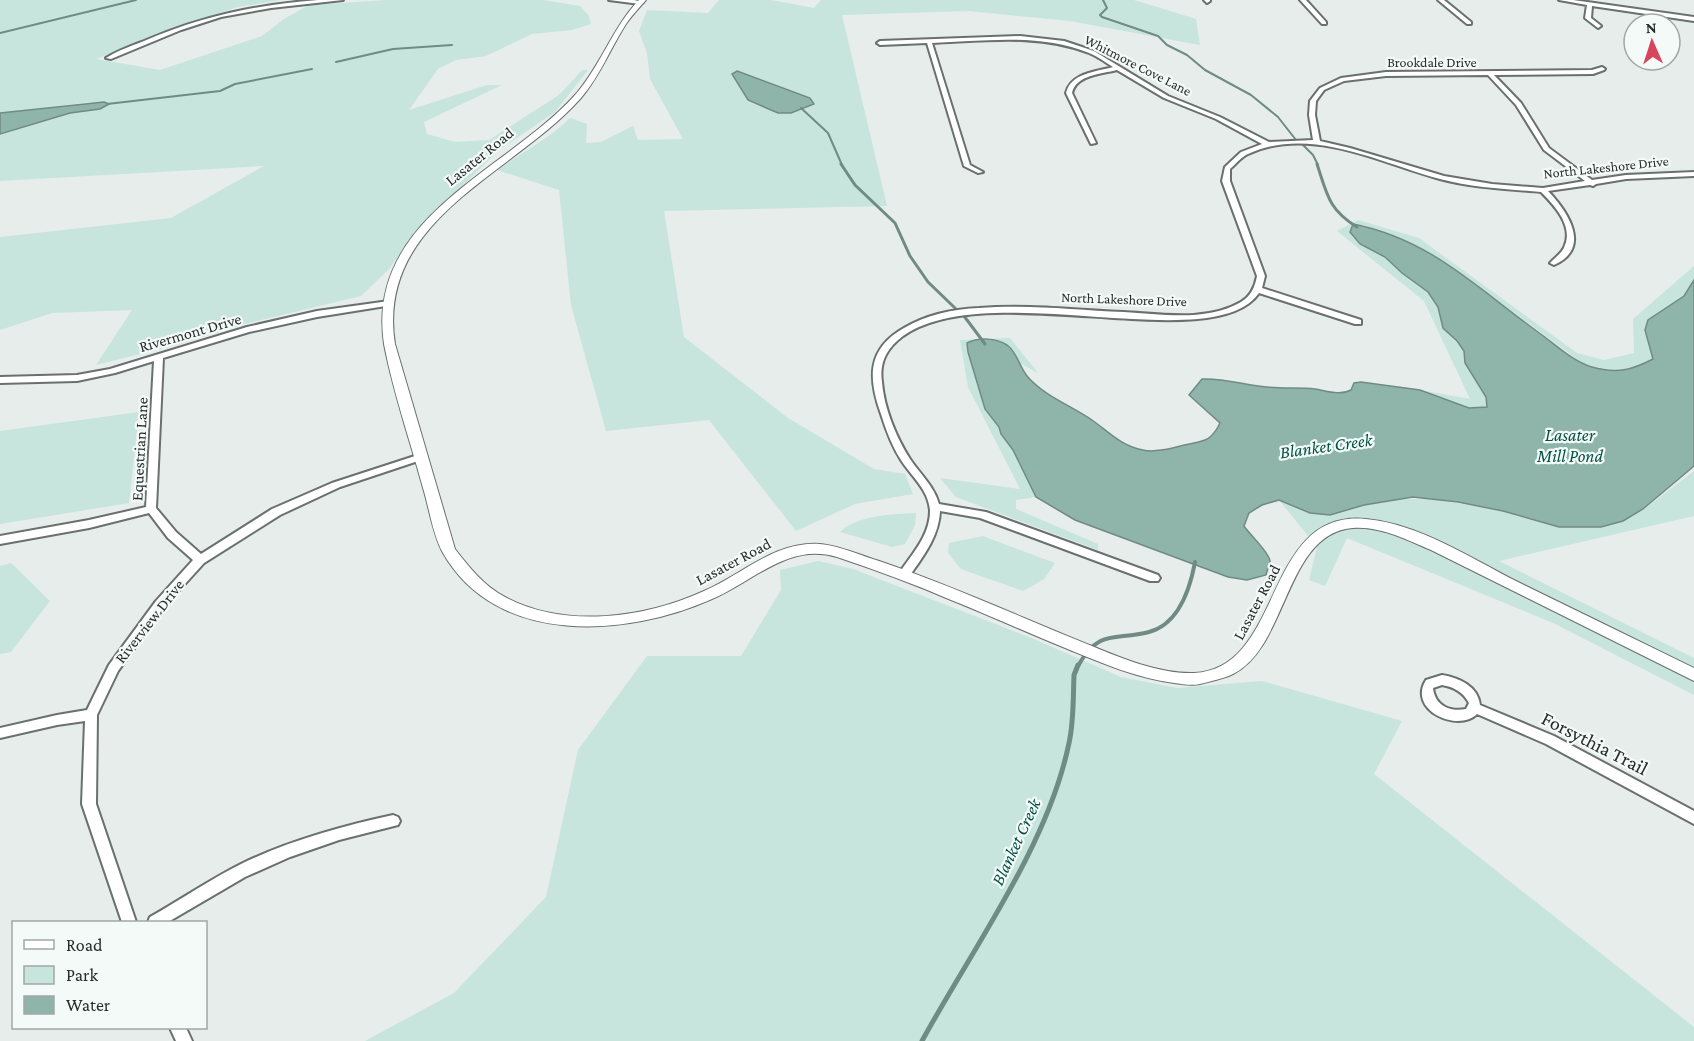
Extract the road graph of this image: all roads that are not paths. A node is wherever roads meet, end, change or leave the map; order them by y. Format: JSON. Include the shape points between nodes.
{"nodes":[{"id":1,"x":340,"y":0,"type":"edge"},
{"id":2,"x":612,"y":0,"type":"edge"},
{"id":3,"x":1303,"y":0,"type":"edge"},
{"id":4,"x":1441,"y":0,"type":"edge"},
{"id":5,"x":1562,"y":0,"type":"edge"},
{"id":6,"x":642,"y":1,"type":"edge"},
{"id":7,"x":1590,"y":4,"type":"junction"},
{"id":8,"x":1694,"y":19,"type":"edge"},
{"id":9,"x":1324,"y":23,"type":"dead end"},
{"id":10,"x":1469,"y":23,"type":"dead end"},
{"id":11,"x":1598,"y":26,"type":"dead end"},
{"id":12,"x":929,"y":41,"type":"junction"},
{"id":13,"x":880,"y":43,"type":"dead end"},
{"id":14,"x":109,"y":58,"type":"dead end"},
{"id":15,"x":1116,"y":68,"type":"junction"},
{"id":16,"x":1602,"y":69,"type":"dead end"},
{"id":17,"x":1490,"y":74,"type":"junction"},
{"id":18,"x":1317,"y":142,"type":"junction"},
{"id":19,"x":1093,"y":143,"type":"dead end"},
{"id":20,"x":1268,"y":144,"type":"junction"},
{"id":21,"x":980,"y":172,"type":"dead end"},
{"id":22,"x":1694,"y":174,"type":"edge"},
{"id":23,"x":1593,"y":184,"type":"junction"},
{"id":24,"x":1543,"y":190,"type":"junction"},
{"id":25,"x":1554,"y":263,"type":"dead end"},
{"id":26,"x":1258,"y":290,"type":"junction"},
{"id":27,"x":389,"y":303,"type":"junction"},
{"id":28,"x":1358,"y":322,"type":"dead end"},
{"id":29,"x":159,"y":356,"type":"junction"},
{"id":30,"x":0,"y":380,"type":"edge"},
{"id":31,"x":421,"y":457,"type":"junction"},
{"id":32,"x":935,"y":507,"type":"junction"},
{"id":33,"x":151,"y":509,"type":"junction"},
{"id":34,"x":0,"y":540,"type":"edge"},
{"id":35,"x":200,"y":560,"type":"junction"},
{"id":36,"x":904,"y":575,"type":"junction"},
{"id":37,"x":1154,"y":578,"type":"dead end"},
{"id":38,"x":1694,"y":675,"type":"edge"},
{"id":39,"x":1474,"y":708,"type":"dead end"},
{"id":40,"x":91,"y":715,"type":"junction"},
{"id":41,"x":0,"y":734,"type":"edge"},
{"id":42,"x":1694,"y":818,"type":"edge"},
{"id":43,"x":393,"y":821,"type":"dead end"},
{"id":44,"x":129,"y":921,"type":"edge"},
{"id":45,"x":157,"y":921,"type":"edge"}],
"edges":[{"from":1,"to":14,"type":"street","via":[[228,13]]},
{"from":2,"to":6,"type":"street"},
{"from":3,"to":9,"type":"street"},
{"from":4,"to":10,"type":"street"},
{"from":5,"to":7,"type":"street"},
{"from":6,"to":27,"type":"street","name":"Lasater Road","via":[[624,21],[596,72],[573,102],[426,226],[402,263]]},
{"from":7,"to":8,"type":"street"},
{"from":7,"to":11,"type":"street","via":[[1588,18]]},
{"from":12,"to":13,"type":"street","name":"Whitmore Cove Lane"},
{"from":12,"to":15,"type":"street","name":"Whitmore Cove Lane","via":[[1053,41],[1085,49]]},
{"from":12,"to":21,"type":"street","via":[[967,166]]},
{"from":15,"to":19,"type":"street","via":[[1080,78],[1071,85],[1069,93]]},
{"from":15,"to":20,"type":"street","name":"Whitmore Cove Lane","via":[[1166,97]]},
{"from":16,"to":17,"type":"street","name":"Brookdale Drive"},
{"from":17,"to":18,"type":"street","name":"Brookdale Drive","via":[[1362,75],[1335,82],[1322,89],[1313,101],[1311,116]]},
{"from":17,"to":23,"type":"street","via":[[1518,104],[1546,149]]},
{"from":18,"to":20,"type":"street","name":"North Lakeshore Drive"},
{"from":18,"to":24,"type":"street","name":"North Lakeshore Drive","via":[[1475,185]]},
{"from":20,"to":26,"type":"street","name":"North Lakeshore Drive","via":[[1243,153],[1227,168],[1226,181],[1261,276]]},
{"from":22,"to":23,"type":"street","name":"North Lakeshore Drive","via":[[1626,177]]},
{"from":23,"to":24,"type":"street","name":"North Lakeshore Drive"},
{"from":24,"to":25,"type":"street","via":[[1565,215],[1571,232],[1568,251]]},
{"from":26,"to":28,"type":"street"},
{"from":26,"to":32,"type":"street","name":"North Lakeshore Drive","via":[[1242,304],[1202,316],[978,310],[936,318],[903,332],[882,354],[877,387],[899,447],[927,487]]},
{"from":27,"to":29,"type":"street","name":"Rivermont Drive","via":[[247,330]]},
{"from":27,"to":31,"type":"street","name":"Lasater Road","via":[[390,346]]},
{"from":29,"to":30,"type":"street","name":"Rivermont Drive","via":[[77,378]]},
{"from":29,"to":33,"type":"street","name":"Equestrian Lane"},
{"from":31,"to":35,"type":"street","name":"Riverview Drive","via":[[336,485],[276,512]]},
{"from":31,"to":36,"type":"street","name":"Lasater Road","via":[[448,550],[462,573],[496,600],[539,615],[587,621],[631,619],[662,612],[717,592],[781,555],[807,548],[827,550]]},
{"from":32,"to":36,"type":"street","via":[[932,529]]},
{"from":32,"to":37,"type":"street","via":[[982,515]]},
{"from":33,"to":34,"type":"street"},
{"from":33,"to":35,"type":"street","name":"Equestrian Lane"},
{"from":35,"to":40,"type":"street","name":"Riverview Drive","via":[[160,604],[113,668]]},
{"from":36,"to":38,"type":"street","name":"Lasater Road","via":[[1120,663],[1180,679],[1208,676],[1234,666],[1252,651],[1311,541],[1331,527],[1360,523],[1383,526],[1446,552]]},
{"from":39,"to":42,"type":"street","name":"Forsythia Trail","via":[[1550,740]]},
{"from":40,"to":41,"type":"street"},
{"from":40,"to":44,"type":"street","name":"Riverview Drive","via":[[89,804]]},
{"from":43,"to":45,"type":"street","via":[[302,845],[250,867]]}]}
